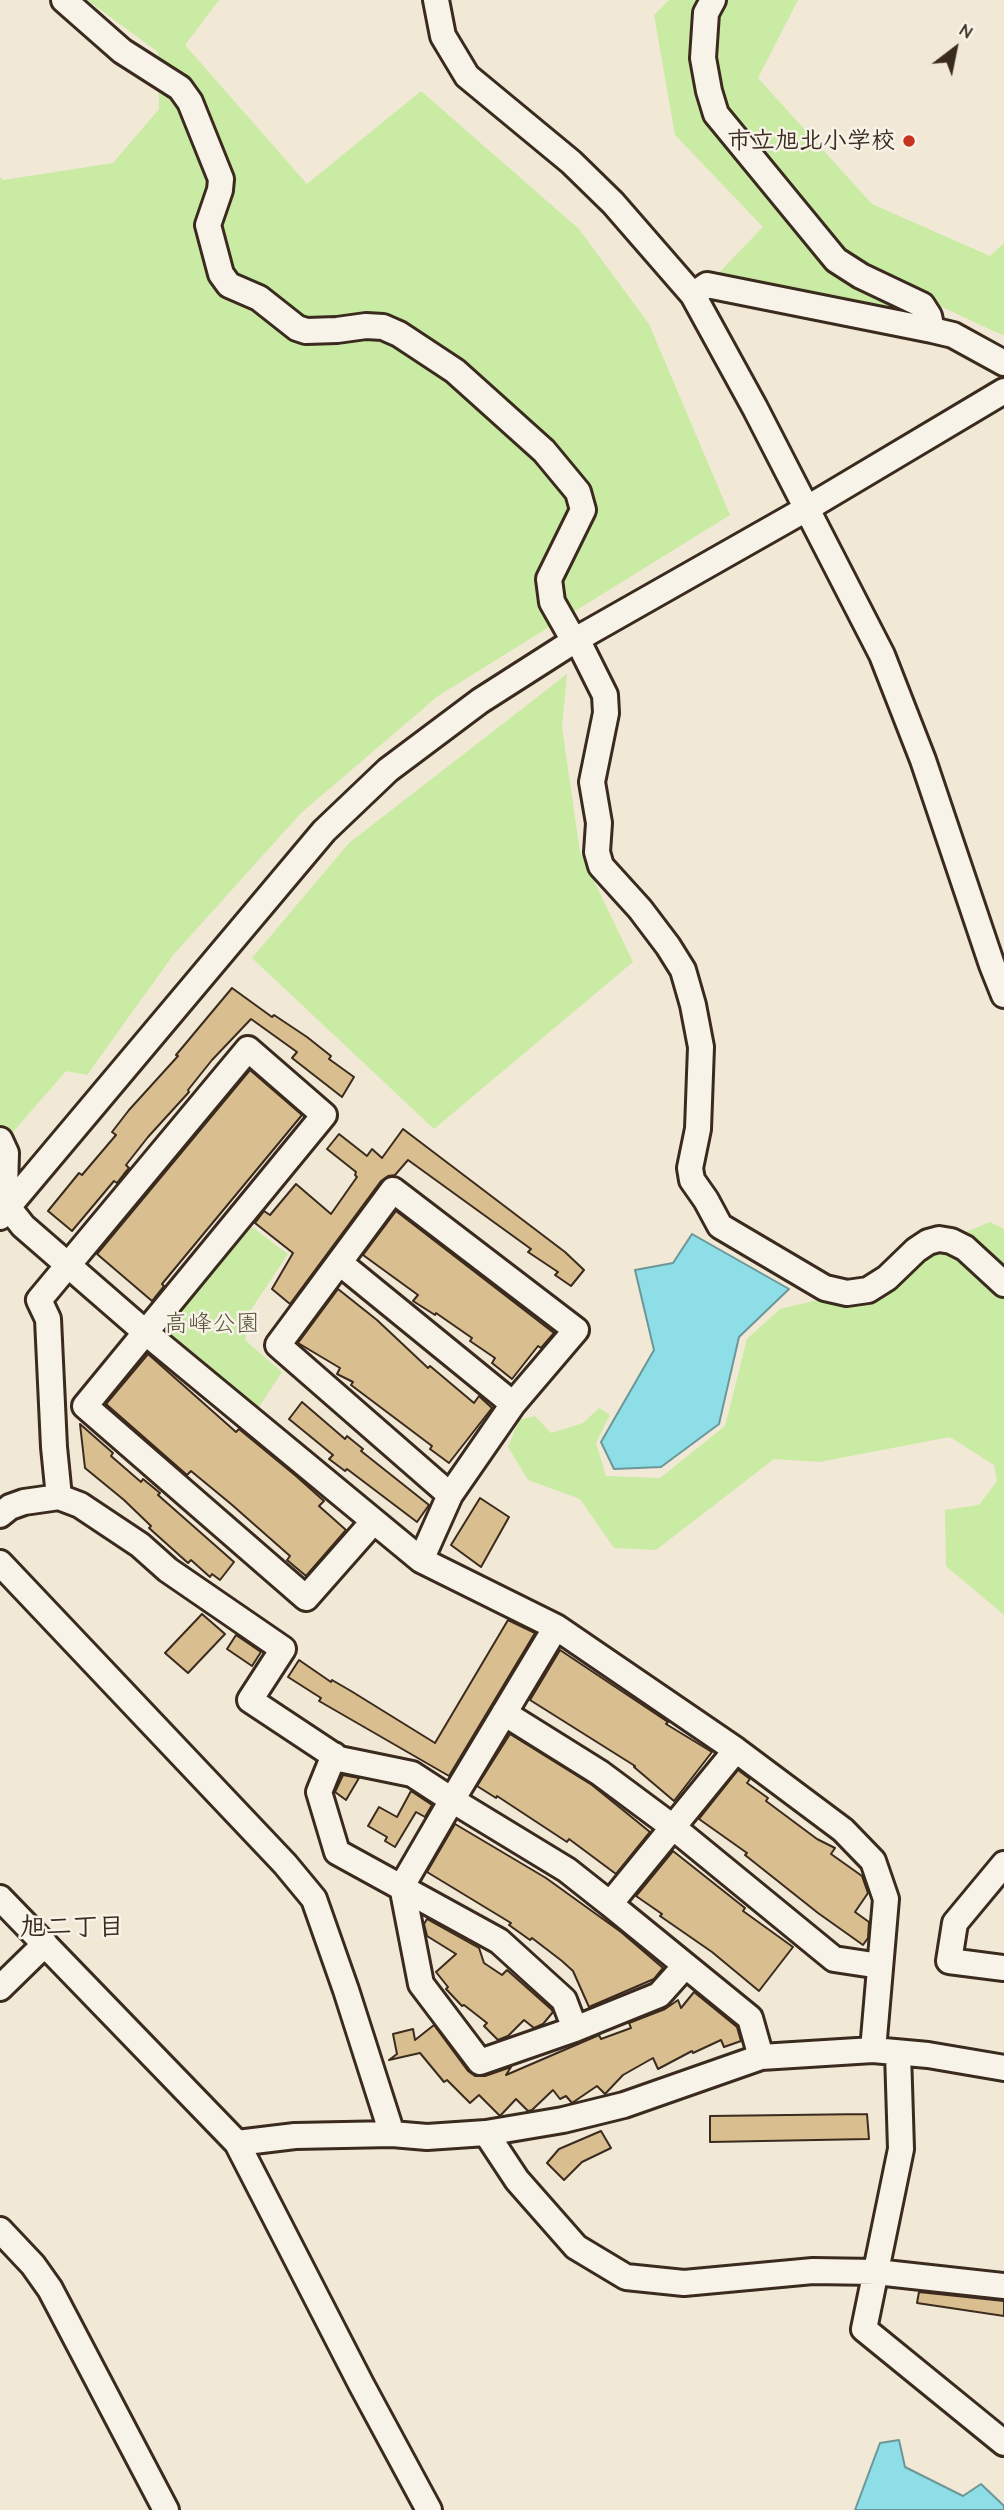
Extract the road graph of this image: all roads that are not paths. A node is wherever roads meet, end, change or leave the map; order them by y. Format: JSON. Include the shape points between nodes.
{"nodes":[{"id":1,"x":64,"y":0,"type":"edge"},
{"id":2,"x":436,"y":0,"type":"edge"},
{"id":3,"x":713,"y":0,"type":"edge"},
{"id":4,"x":692,"y":295,"type":"junction"},
{"id":5,"x":932,"y":330,"type":"junction"},
{"id":6,"x":1003,"y":362,"type":"edge"},
{"id":7,"x":1004,"y":391,"type":"edge"},
{"id":8,"x":806,"y":509,"type":"junction"},
{"id":9,"x":577,"y":639,"type":"junction"},
{"id":10,"x":1004,"y":995,"type":"edge"},
{"id":11,"x":0,"y":1140,"type":"edge"},
{"id":12,"x":4,"y":1212,"type":"edge"},
{"id":13,"x":340,"y":1263,"type":"junction"},
{"id":14,"x":69,"y":1267,"type":"junction"},
{"id":15,"x":1004,"y":1284,"type":"edge"},
{"id":16,"x":145,"y":1332,"type":"junction"},
{"id":17,"x":513,"y":1404,"type":"junction"},
{"id":18,"x":450,"y":1495,"type":"junction"},
{"id":19,"x":59,"y":1497,"type":"junction"},
{"id":20,"x":0,"y":1515,"type":"edge"},
{"id":21,"x":373,"y":1522,"type":"junction"},
{"id":22,"x":421,"y":1560,"type":"junction"},
{"id":23,"x":0,"y":1563,"type":"edge"},
{"id":24,"x":556,"y":1627,"type":"junction"},
{"id":25,"x":505,"y":1713,"type":"junction"},
{"id":26,"x":736,"y":1750,"type":"junction"},
{"id":27,"x":334,"y":1755,"type":"junction"},
{"id":28,"x":452,"y":1800,"type":"junction"},
{"id":29,"x":674,"y":1828,"type":"junction"},
{"id":30,"x":1002,"y":1871,"type":"edge"},
{"id":31,"x":402,"y":1886,"type":"junction"},
{"id":32,"x":0,"y":1898,"type":"edge"},
{"id":33,"x":610,"y":1904,"type":"junction"},
{"id":34,"x":45,"y":1944,"type":"junction"},
{"id":35,"x":685,"y":1966,"type":"junction"},
{"id":36,"x":880,"y":1966,"type":"junction"},
{"id":37,"x":1004,"y":1968,"type":"edge"},
{"id":38,"x":0,"y":1988,"type":"edge"},
{"id":39,"x":575,"y":2029,"type":"junction"},
{"id":40,"x":873,"y":2050,"type":"junction"},
{"id":41,"x":898,"y":2053,"type":"junction"},
{"id":42,"x":761,"y":2057,"type":"junction"},
{"id":43,"x":1004,"y":2068,"type":"edge"},
{"id":44,"x":486,"y":2133,"type":"junction"},
{"id":45,"x":392,"y":2134,"type":"junction"},
{"id":46,"x":237,"y":2143,"type":"junction"},
{"id":47,"x":0,"y":2230,"type":"edge"},
{"id":48,"x":876,"y":2272,"type":"junction"},
{"id":49,"x":1004,"y":2286,"type":"edge"},
{"id":50,"x":1004,"y":2443,"type":"edge"},
{"id":51,"x":166,"y":2510,"type":"edge"},
{"id":52,"x":429,"y":2510,"type":"edge"}],
"edges":[{"from":1,"to":9,"type":"street","via":[[121,51],[180,88],[190,102],[221,178],[208,225],[221,274],[229,285],[259,298],[306,331],[366,326],[399,334],[455,371],[544,451],[578,492],[583,510],[549,579],[552,602]]},
{"from":2,"to":4,"type":"street","via":[[443,36],[467,76],[614,203]]},
{"from":3,"to":5,"type":"street","via":[[706,13],[704,58],[716,114],[836,260],[922,305]]},
{"from":4,"to":5,"type":"street","via":[[707,285]]},
{"from":4,"to":8,"type":"street"},
{"from":5,"to":6,"type":"street","via":[[953,335]]},
{"from":7,"to":8,"type":"street"},
{"from":8,"to":9,"type":"street"},
{"from":8,"to":10,"type":"street","via":[[882,655]]},
{"from":9,"to":12,"type":"street","via":[[481,701],[388,770],[324,831]]},
{"from":9,"to":15,"type":"street","via":[[605,695],[606,713],[592,782],[599,823],[597,852],[601,866],[640,909],[683,970],[701,1047],[698,1129],[690,1168],[692,1180],[720,1226],[825,1288],[847,1293],[868,1290],[916,1250],[939,1239],[965,1248]]},
{"from":11,"to":12,"type":"street","via":[[6,1153]]},
{"from":12,"to":14,"type":"street"},
{"from":13,"to":17,"type":"street"},
{"from":13,"to":17,"type":"street","via":[[393,1190],[576,1330]]},
{"from":13,"to":18,"type":"street","via":[[278,1345]]},
{"from":14,"to":16,"type":"street"},
{"from":14,"to":16,"type":"street","via":[[248,1049],[324,1115]]},
{"from":14,"to":19,"type":"street","via":[[39,1300],[48,1319]]},
{"from":16,"to":21,"type":"street"},
{"from":16,"to":21,"type":"street","via":[[85,1406],[306,1598]]},
{"from":17,"to":18,"type":"street"},
{"from":18,"to":22,"type":"street"},
{"from":19,"to":20,"type":"street","via":[[17,1504]]},
{"from":19,"to":27,"type":"street","via":[[80,1505],[140,1545],[168,1570],[283,1649],[250,1700]]},
{"from":21,"to":22,"type":"street"},
{"from":22,"to":24,"type":"street"},
{"from":23,"to":45,"type":"street","via":[[314,1899]]},
{"from":24,"to":25,"type":"street"},
{"from":24,"to":26,"type":"street"},
{"from":25,"to":28,"type":"street"},
{"from":25,"to":29,"type":"street","via":[[600,1773]]},
{"from":26,"to":29,"type":"street"},
{"from":26,"to":36,"type":"street","via":[[843,1830],[873,1861],[886,1899]]},
{"from":27,"to":28,"type":"street","via":[[412,1774]]},
{"from":27,"to":31,"type":"street","via":[[319,1792],[337,1852]]},
{"from":28,"to":31,"type":"street"},
{"from":28,"to":33,"type":"street","via":[[567,1870]]},
{"from":29,"to":33,"type":"street"},
{"from":29,"to":36,"type":"street","via":[[835,1959]]},
{"from":30,"to":37,"type":"street","via":[[955,1923],[949,1961]]},
{"from":31,"to":39,"type":"street","via":[[499,1941],[564,2000]]},
{"from":31,"to":39,"type":"street","via":[[421,1984],[480,2062]]},
{"from":32,"to":34,"type":"street"},
{"from":33,"to":35,"type":"street"},
{"from":34,"to":38,"type":"street"},
{"from":34,"to":46,"type":"street"},
{"from":35,"to":39,"type":"street","via":[[659,1995]]},
{"from":35,"to":42,"type":"street","via":[[750,2018]]},
{"from":36,"to":40,"type":"street"},
{"from":40,"to":41,"type":"street"},
{"from":40,"to":42,"type":"street"},
{"from":41,"to":43,"type":"street"},
{"from":41,"to":48,"type":"street","via":[[901,2149]]},
{"from":42,"to":44,"type":"street","via":[[624,2105]]},
{"from":44,"to":45,"type":"street"},
{"from":44,"to":48,"type":"street","via":[[517,2180],[576,2247],[626,2277],[684,2283],[813,2271]]},
{"from":45,"to":46,"type":"street","via":[[295,2136]]},
{"from":46,"to":52,"type":"street"},
{"from":47,"to":51,"type":"street","via":[[50,2289]]},
{"from":48,"to":49,"type":"street"},
{"from":48,"to":50,"type":"street","via":[[864,2329]]}]}
